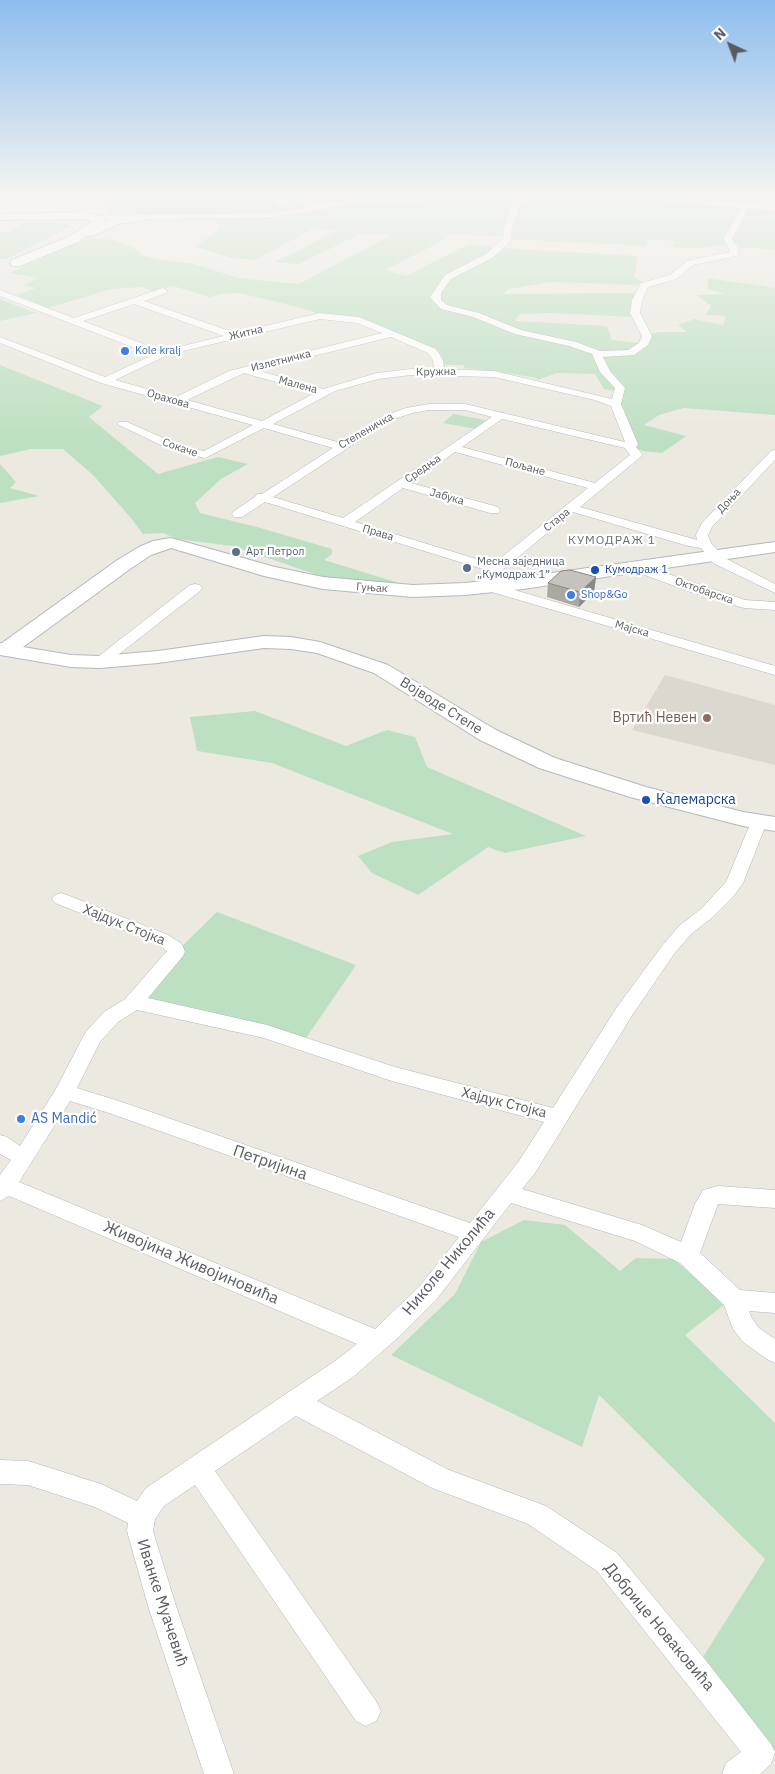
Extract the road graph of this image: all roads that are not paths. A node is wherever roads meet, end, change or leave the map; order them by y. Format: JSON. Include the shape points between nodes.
{"nodes":[{"id":1,"x":447,"y":278,"type":"edge"},
{"id":2,"x":667,"y":278,"type":"edge"},
{"id":3,"x":163,"y":291,"type":"dead end"},
{"id":4,"x":0,"y":293,"type":"edge"},
{"id":5,"x":136,"y":301,"type":"junction"},
{"id":6,"x":73,"y":321,"type":"junction"},
{"id":7,"x":391,"y":334,"type":"junction"},
{"id":8,"x":234,"y":336,"type":"junction"},
{"id":9,"x":0,"y":340,"type":"edge"},
{"id":10,"x":161,"y":354,"type":"junction"},
{"id":11,"x":597,"y":354,"type":"junction"},
{"id":12,"x":244,"y":370,"type":"junction"},
{"id":13,"x":439,"y":372,"type":"junction"},
{"id":14,"x":106,"y":381,"type":"junction"},
{"id":15,"x":323,"y":392,"type":"junction"},
{"id":16,"x":177,"y":401,"type":"junction"},
{"id":17,"x":616,"y":404,"type":"junction"},
{"id":18,"x":501,"y":415,"type":"junction"},
{"id":19,"x":123,"y":424,"type":"dead end"},
{"id":20,"x":263,"y":425,"type":"junction"},
{"id":21,"x":340,"y":446,"type":"junction"},
{"id":22,"x":453,"y":448,"type":"junction"},
{"id":23,"x":633,"y":451,"type":"junction"},
{"id":24,"x":775,"y":453,"type":"edge"},
{"id":25,"x":401,"y":484,"type":"junction"},
{"id":26,"x":596,"y":486,"type":"junction"},
{"id":27,"x":261,"y":498,"type":"junction"},
{"id":28,"x":572,"y":508,"type":"junction"},
{"id":29,"x":494,"y":510,"type":"dead end"},
{"id":30,"x":238,"y":514,"type":"dead end"},
{"id":31,"x":345,"y":523,"type":"junction"},
{"id":32,"x":775,"y":547,"type":"edge"},
{"id":33,"x":709,"y":549,"type":"junction"},
{"id":34,"x":636,"y":567,"type":"junction"},
{"id":35,"x":492,"y":578,"type":"junction"},
{"id":36,"x":195,"y":588,"type":"dead end"},
{"id":37,"x":775,"y":589,"type":"edge"},
{"id":38,"x":775,"y":606,"type":"edge"},
{"id":39,"x":3,"y":650,"type":"edge"},
{"id":40,"x":100,"y":662,"type":"junction"},
{"id":41,"x":775,"y":671,"type":"edge"},
{"id":42,"x":767,"y":823,"type":"edge"},
{"id":43,"x":61,"y":899,"type":"dead end"},
{"id":44,"x":132,"y":1004,"type":"junction"},
{"id":45,"x":65,"y":1092,"type":"junction"},
{"id":46,"x":556,"y":1117,"type":"junction"},
{"id":47,"x":0,"y":1143,"type":"edge"},
{"id":48,"x":25,"y":1157,"type":"junction"},
{"id":49,"x":3,"y":1188,"type":"edge"},
{"id":50,"x":508,"y":1193,"type":"junction"},
{"id":51,"x":775,"y":1199,"type":"edge"},
{"id":52,"x":474,"y":1233,"type":"junction"},
{"id":53,"x":688,"y":1256,"type":"junction"},
{"id":54,"x":734,"y":1300,"type":"junction"},
{"id":55,"x":775,"y":1303,"type":"edge"},
{"id":56,"x":377,"y":1342,"type":"junction"},
{"id":57,"x":775,"y":1352,"type":"edge"},
{"id":58,"x":296,"y":1403,"type":"junction"},
{"id":59,"x":199,"y":1469,"type":"junction"},
{"id":60,"x":0,"y":1472,"type":"edge"},
{"id":61,"x":142,"y":1517,"type":"junction"},
{"id":62,"x":366,"y":1711,"type":"dead end"},
{"id":63,"x":219,"y":1774,"type":"edge"},
{"id":64,"x":737,"y":1774,"type":"edge"}],
"edges":[{"from":1,"to":11,"type":"street","via":[[435,297],[441,306],[476,315],[518,332],[584,347]]},
{"from":2,"to":11,"type":"street","via":[[644,284],[637,300],[635,314],[646,336],[643,345],[630,353]]},
{"from":3,"to":5,"type":"street"},
{"from":4,"to":6,"type":"street"},
{"from":5,"to":6,"type":"street"},
{"from":5,"to":8,"type":"street"},
{"from":6,"to":10,"type":"street"},
{"from":7,"to":8,"type":"street","name":"Житна","via":[[359,320],[325,316]]},
{"from":7,"to":12,"type":"street","name":"Излетничка"},
{"from":7,"to":13,"type":"street","name":"Житна","via":[[432,351],[438,360]]},
{"from":8,"to":10,"type":"street","name":"Житна"},
{"from":9,"to":14,"type":"street","name":"Орахова"},
{"from":10,"to":14,"type":"street","name":"Житна"},
{"from":11,"to":17,"type":"street","via":[[605,372],[620,388]]},
{"from":12,"to":15,"type":"street","name":"Малена"},
{"from":12,"to":16,"type":"street","name":"Излетничка"},
{"from":13,"to":15,"type":"street","name":"Кружна","via":[[385,375]]},
{"from":13,"to":17,"type":"street","name":"Кружна","via":[[494,374]]},
{"from":14,"to":16,"type":"street","name":"Орахова"},
{"from":15,"to":20,"type":"street","name":"Кружна"},
{"from":16,"to":20,"type":"street","name":"Орахова"},
{"from":17,"to":23,"type":"street"},
{"from":18,"to":21,"type":"street","name":"Степеничка","via":[[458,407],[410,410],[385,419]]},
{"from":18,"to":22,"type":"street","name":"Средња"},
{"from":18,"to":23,"type":"street","name":"Степеничка"},
{"from":19,"to":20,"type":"street","name":"Сокаче","via":[[175,448],[202,455],[210,454]]},
{"from":20,"to":21,"type":"street","name":"Орахова"},
{"from":21,"to":27,"type":"street","name":"Степеничка"},
{"from":22,"to":25,"type":"street","name":"Средња"},
{"from":22,"to":26,"type":"street","name":"Пољане"},
{"from":23,"to":26,"type":"street","name":"Стара"},
{"from":24,"to":33,"type":"street","name":"Доња","via":[[706,526],[702,535]]},
{"from":25,"to":29,"type":"street","name":"Јабука"},
{"from":25,"to":31,"type":"street","name":"Средња"},
{"from":26,"to":28,"type":"street","name":"Стара"},
{"from":27,"to":30,"type":"street","name":"Степеничка"},
{"from":27,"to":31,"type":"street","name":"Права"},
{"from":28,"to":33,"type":"street","name":"Гуњак"},
{"from":28,"to":35,"type":"street","name":"Стара"},
{"from":31,"to":35,"type":"street","name":"Права"},
{"from":32,"to":33,"type":"street","name":"Гуњак"},
{"from":33,"to":34,"type":"street","name":"Гуњак"},
{"from":33,"to":37,"type":"street","via":[[718,560]]},
{"from":34,"to":35,"type":"street","name":"Гуњак"},
{"from":34,"to":38,"type":"street","name":"Октобарска","via":[[744,604]]},
{"from":35,"to":39,"type":"street","name":"Гуњак","via":[[413,591],[323,583],[270,572],[182,545],[159,545],[130,560]]},
{"from":35,"to":41,"type":"street","name":"Мајска"},
{"from":36,"to":40,"type":"street"},
{"from":39,"to":40,"type":"street","name":"Војводе Степе","via":[[71,661]]},
{"from":40,"to":42,"type":"street","name":"Војводе Степе","via":[[264,642],[320,648],[381,670],[488,735],[547,763],[638,792]]},
{"from":42,"to":46,"type":"street","name":"Хајдук Стојка","via":[[734,883],[668,950]]},
{"from":43,"to":44,"type":"street","name":"Хајдук Стојка","via":[[162,939],[176,948]]},
{"from":44,"to":45,"type":"street","name":"Хајдук Стојка","via":[[101,1026]]},
{"from":44,"to":46,"type":"street","name":"Хајдук Стојка","via":[[140,1003],[267,1032],[392,1074]]},
{"from":45,"to":48,"type":"street","name":"Хајдук Стојка"},
{"from":45,"to":52,"type":"street","name":"Петријина"},
{"from":46,"to":50,"type":"street","name":"Николе Николића"},
{"from":47,"to":48,"type":"street"},
{"from":48,"to":49,"type":"street","name":"Хајдук Стојка"},
{"from":49,"to":56,"type":"street","name":"Живојина Живојиновића"},
{"from":50,"to":52,"type":"street","name":"Николе Николића"},
{"from":50,"to":53,"type":"street","via":[[642,1234]]},
{"from":51,"to":53,"type":"street","via":[[711,1196]]},
{"from":52,"to":56,"type":"street","name":"Николе Николића","via":[[428,1293]]},
{"from":53,"to":54,"type":"street"},
{"from":54,"to":55,"type":"street"},
{"from":54,"to":57,"type":"street","via":[[741,1322],[751,1335]]},
{"from":56,"to":58,"type":"street","name":"Николе Николића"},
{"from":58,"to":59,"type":"street","name":"Николе Николића"},
{"from":58,"to":64,"type":"street","name":"Добрице Новаковића","via":[[440,1480],[537,1515],[606,1562],[761,1754]]},
{"from":59,"to":61,"type":"street","name":"Николе Николића","via":[[155,1497]]},
{"from":59,"to":62,"type":"street"},
{"from":60,"to":61,"type":"street","via":[[28,1473],[100,1496]]},
{"from":61,"to":63,"type":"street","name":"Иванке Муачевић","via":[[140,1531],[162,1606]]}]}
